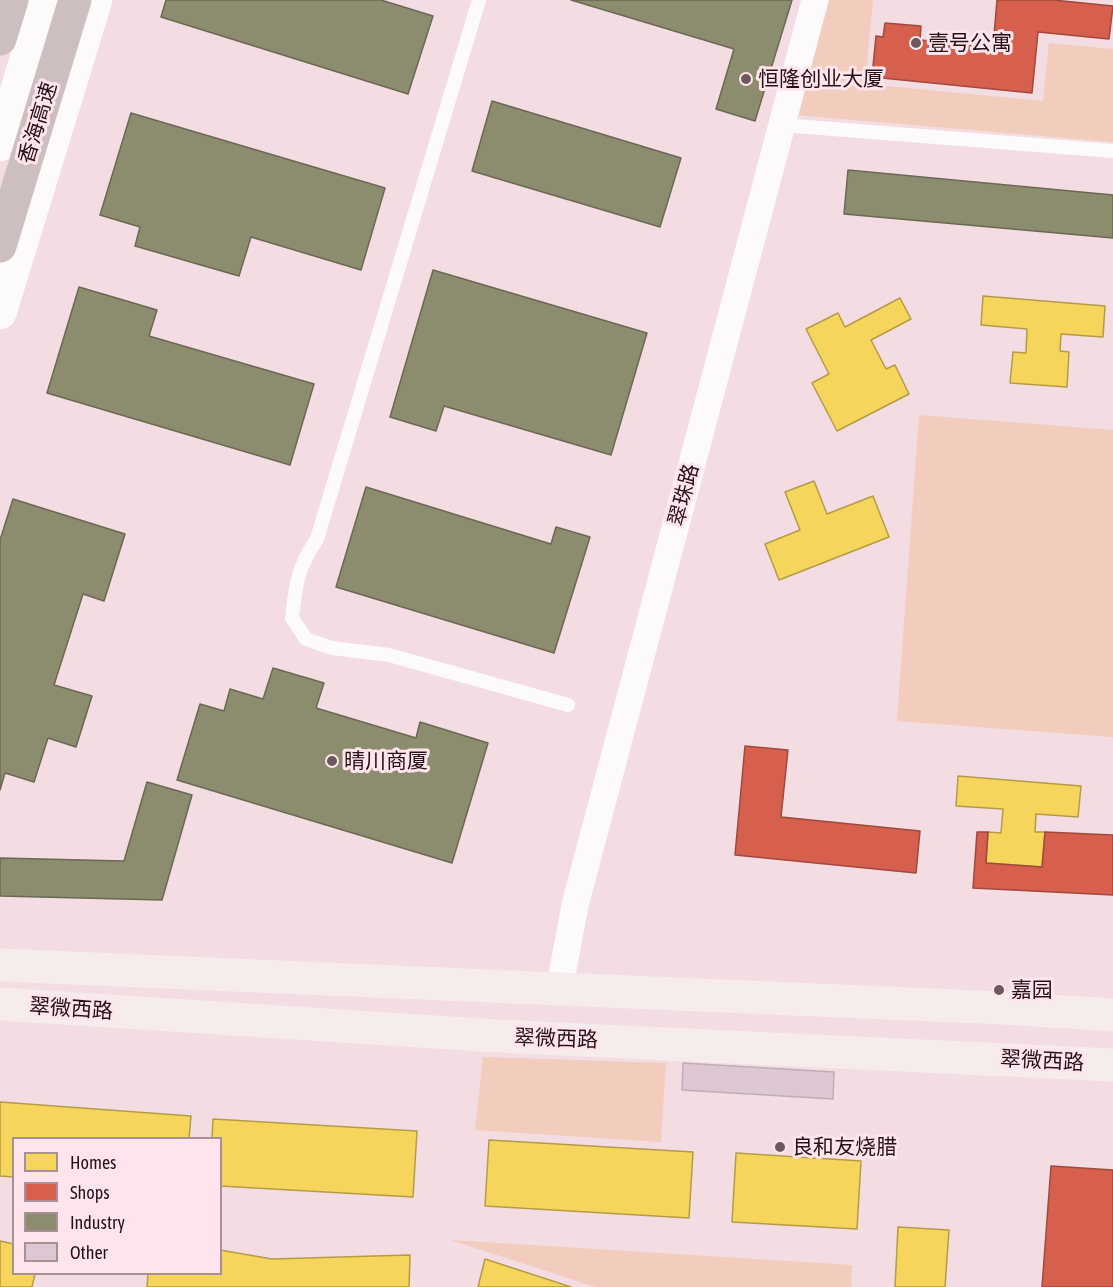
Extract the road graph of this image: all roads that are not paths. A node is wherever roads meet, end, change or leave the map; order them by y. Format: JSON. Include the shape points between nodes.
{"nodes":[{"id":1,"x":12,"y":0,"type":"edge"},
{"id":2,"x":44,"y":0,"type":"edge"},
{"id":3,"x":75,"y":0,"type":"edge"},
{"id":4,"x":96,"y":0,"type":"edge"},
{"id":5,"x":479,"y":0,"type":"edge"},
{"id":6,"x":815,"y":0,"type":"edge"},
{"id":7,"x":0,"y":39,"type":"edge"},
{"id":8,"x":782,"y":125,"type":"junction"},
{"id":9,"x":0,"y":145,"type":"edge"},
{"id":10,"x":1113,"y":151,"type":"edge"},
{"id":11,"x":0,"y":246,"type":"edge"},
{"id":12,"x":0,"y":313,"type":"edge"},
{"id":13,"x":568,"y":705,"type":"dead end"},
{"id":14,"x":0,"y":965,"type":"edge"},
{"id":15,"x":559,"y":991,"type":"junction"},
{"id":16,"x":0,"y":1004,"type":"edge"},
{"id":17,"x":1113,"y":1015,"type":"edge"},
{"id":18,"x":1113,"y":1065,"type":"edge"}],
"edges":[{"from":1,"to":7,"type":"highway"},
{"from":2,"to":9,"type":"main road"},
{"from":3,"to":11,"type":"highway","name":"香海高速"},
{"from":4,"to":12,"type":"main road"},
{"from":5,"to":13,"type":"lane","via":[[317,539],[301,564],[292,618],[306,639],[332,648],[388,655]]},
{"from":6,"to":8,"type":"street","name":"翠珠路"},
{"from":8,"to":10,"type":"lane"},
{"from":8,"to":15,"type":"street","name":"翠珠路","via":[[575,905]]},
{"from":14,"to":15,"type":"main road","name":"翠微西路"},
{"from":15,"to":17,"type":"main road","name":"翠微西路"},
{"from":16,"to":18,"type":"main road","name":"翠微西路","via":[[473,1035]]}]}
